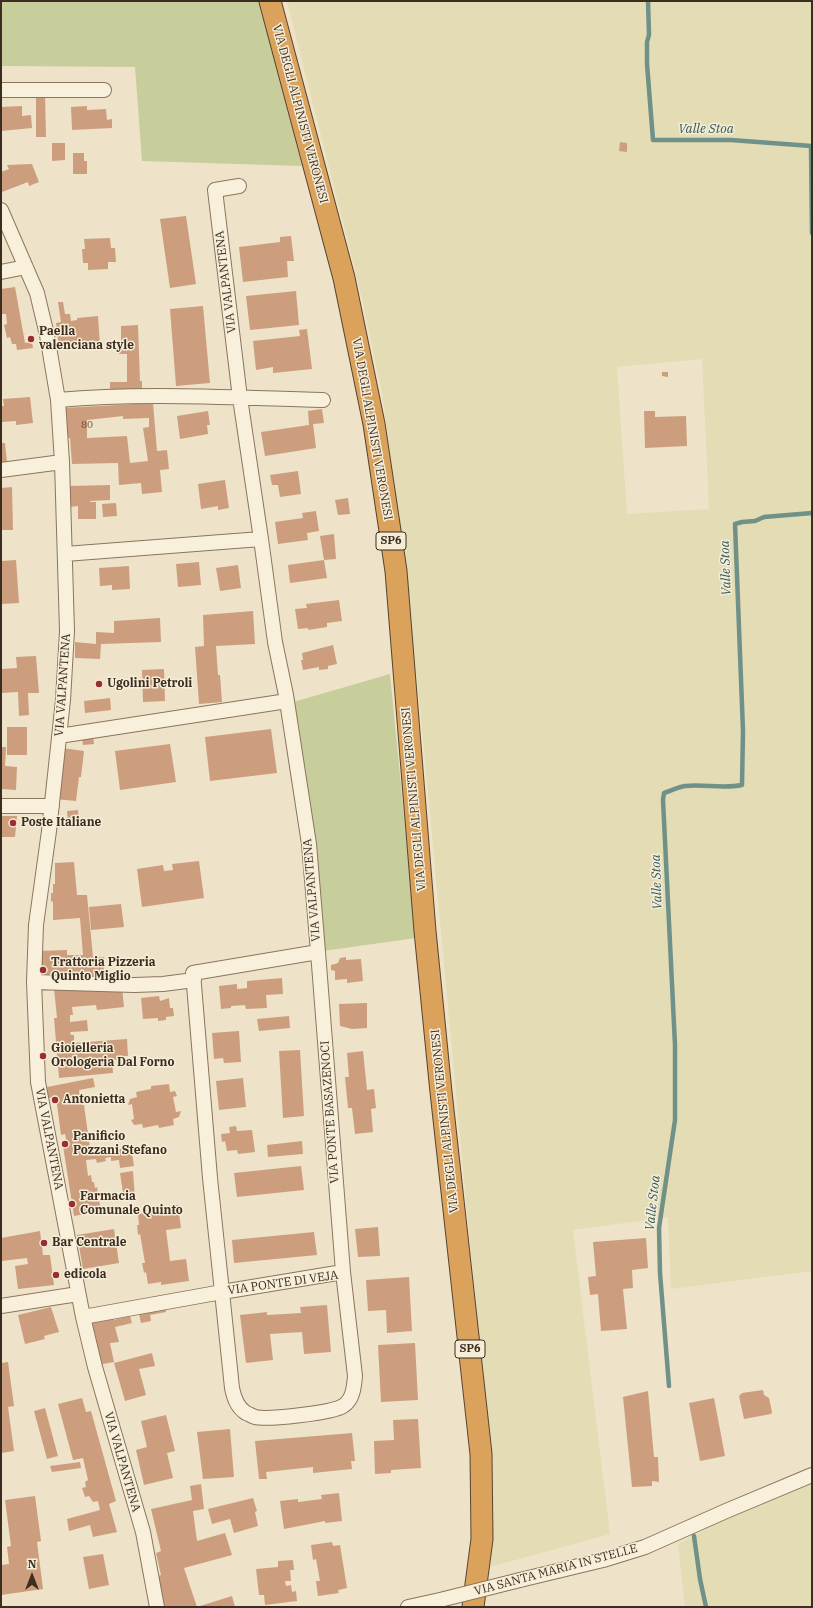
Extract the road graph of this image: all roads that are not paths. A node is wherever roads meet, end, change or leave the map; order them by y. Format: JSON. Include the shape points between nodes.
{"nodes":[{"id":1,"x":270,"y":1,"type":"edge"},
{"id":2,"x":1,"y":90,"type":"edge"},
{"id":3,"x":104,"y":90,"type":"dead end"},
{"id":4,"x":239,"y":186,"type":"dead end"},
{"id":5,"x":1,"y":210,"type":"edge"},
{"id":6,"x":26,"y":267,"type":"junction"},
{"id":7,"x":1,"y":272,"type":"edge"},
{"id":8,"x":240,"y":398,"type":"junction"},
{"id":9,"x":58,"y":400,"type":"junction"},
{"id":10,"x":323,"y":400,"type":"dead end"},
{"id":11,"x":62,"y":462,"type":"junction"},
{"id":12,"x":1,"y":470,"type":"edge"},
{"id":13,"x":261,"y":538,"type":"junction"},
{"id":14,"x":65,"y":554,"type":"junction"},
{"id":15,"x":287,"y":701,"type":"junction"},
{"id":16,"x":59,"y":736,"type":"junction"},
{"id":17,"x":1,"y":806,"type":"edge"},
{"id":18,"x":52,"y":806,"type":"junction"},
{"id":19,"x":318,"y":952,"type":"junction"},
{"id":20,"x":194,"y":980,"type":"junction"},
{"id":21,"x":34,"y":982,"type":"junction"},
{"id":22,"x":343,"y":1272,"type":"junction"},
{"id":23,"x":222,"y":1292,"type":"junction"},
{"id":24,"x":78,"y":1294,"type":"junction"},
{"id":25,"x":1,"y":1306,"type":"edge"},
{"id":26,"x":83,"y":1317,"type":"junction"},
{"id":27,"x":812,"y":1475,"type":"edge"},
{"id":28,"x":157,"y":1607,"type":"edge"},
{"id":29,"x":408,"y":1607,"type":"edge"},
{"id":30,"x":473,"y":1607,"type":"edge"}],
"edges":[{"from":1,"to":30,"type":"highway","name":"VIA DEGLI ALPINISTI VERONESI","number":"SP6","via":[[344,278],[374,424],[396,571],[426,938],[482,1454],[482,1539]]},
{"from":2,"to":3,"type":"street"},
{"from":4,"to":8,"type":"street","name":"VIA VALPANTENA","via":[[215,190]]},
{"from":5,"to":6,"type":"street","name":"VIA VALPANTENA"},
{"from":6,"to":7,"type":"street"},
{"from":6,"to":9,"type":"street","name":"VIA VALPANTENA","via":[[37,293]]},
{"from":8,"to":9,"type":"street","via":[[165,396]]},
{"from":8,"to":10,"type":"street"},
{"from":8,"to":13,"type":"street","name":"VIA VALPANTENA"},
{"from":9,"to":11,"type":"street","name":"VIA VALPANTENA"},
{"from":11,"to":12,"type":"street"},
{"from":11,"to":14,"type":"street","name":"VIA VALPANTENA"},
{"from":13,"to":14,"type":"street"},
{"from":13,"to":15,"type":"street","name":"VIA VALPANTENA","via":[[275,642]]},
{"from":14,"to":16,"type":"street","name":"VIA VALPANTENA","via":[[67,631]]},
{"from":15,"to":16,"type":"street"},
{"from":15,"to":19,"type":"street","name":"VIA VALPANTENA","via":[[309,844]]},
{"from":16,"to":18,"type":"street","name":"VIA VALPANTENA"},
{"from":17,"to":18,"type":"street"},
{"from":18,"to":21,"type":"street","name":"VIA VALPANTENA","via":[[36,925]]},
{"from":19,"to":20,"type":"street","name":"VIA VALPANTENA","via":[[193,973]]},
{"from":19,"to":22,"type":"street","name":"VIA PONTE BASAZENOCI"},
{"from":20,"to":21,"type":"street","via":[[134,985]]},
{"from":20,"to":23,"type":"street","name":"VIA PONTE DI VEJA"},
{"from":21,"to":24,"type":"street","name":"VIA VALPANTENA","via":[[38,1082]]},
{"from":22,"to":23,"type":"street","name":"VIA PONTE DI VEJA"},
{"from":22,"to":23,"type":"street","name":"VIA PONTE DI VEJA","via":[[355,1376],[352,1395],[348,1401],[329,1412],[255,1417],[239,1408],[232,1388]]},
{"from":23,"to":26,"type":"street"},
{"from":24,"to":25,"type":"street"},
{"from":24,"to":26,"type":"street","name":"VIA VALPANTENA"},
{"from":26,"to":28,"type":"street","name":"VIA VALPANTENA","via":[[143,1532]]},
{"from":27,"to":29,"type":"street","name":"VIA SANTA MARIA IN STELLE","bridge":true,"via":[[645,1547],[603,1560]]}]}
